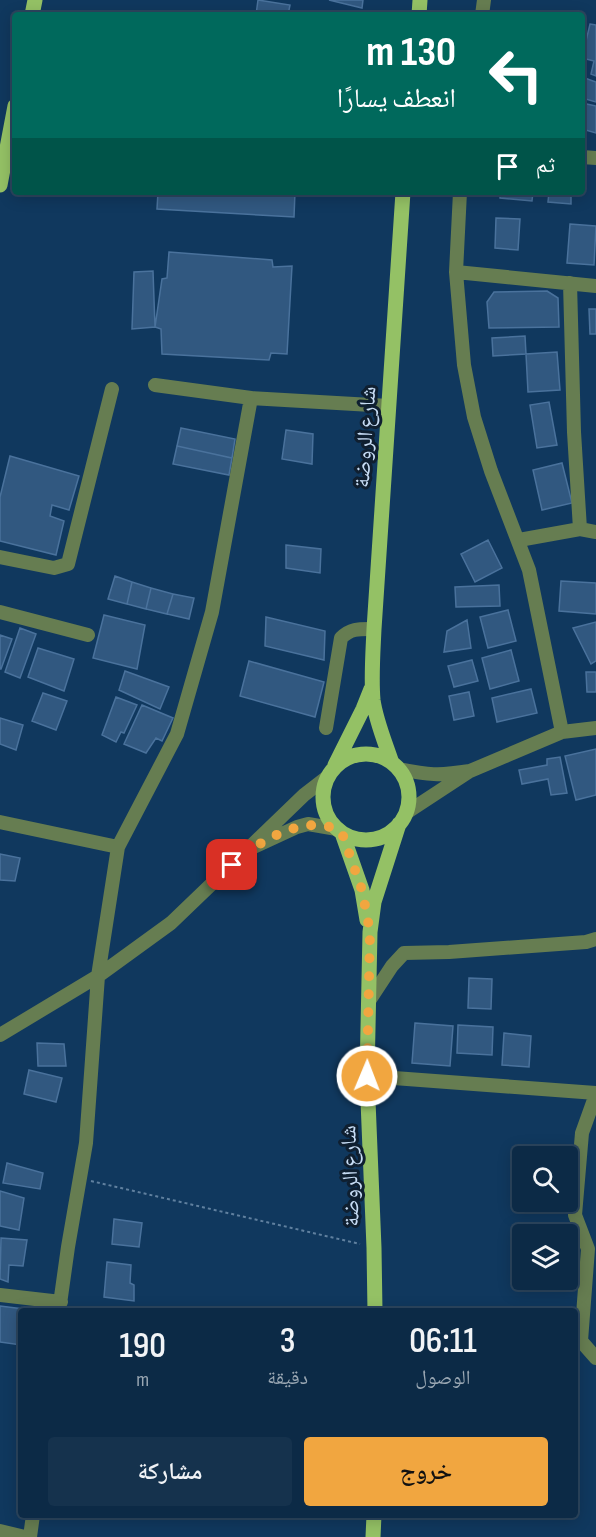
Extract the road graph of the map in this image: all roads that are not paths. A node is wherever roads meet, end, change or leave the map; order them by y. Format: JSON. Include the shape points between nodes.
{"nodes":[{"id":1,"x":12,"y":122,"type":"edge"},
{"id":2,"x":0,"y":186,"type":"edge"},
{"id":3,"x":403,"y":195,"type":"edge"},
{"id":4,"x":460,"y":195,"type":"edge"},
{"id":5,"x":456,"y":272,"type":"junction"},
{"id":6,"x":570,"y":283,"type":"junction"},
{"id":7,"x":596,"y":286,"type":"edge"},
{"id":8,"x":155,"y":385,"type":"dead end"},
{"id":9,"x":112,"y":390,"type":"dead end"},
{"id":10,"x":251,"y":398,"type":"junction"},
{"id":11,"x":389,"y":406,"type":"junction"},
{"id":12,"x":580,"y":529,"type":"junction"},
{"id":13,"x":596,"y":532,"type":"edge"},
{"id":14,"x":519,"y":540,"type":"junction"},
{"id":15,"x":0,"y":557,"type":"edge"},
{"id":16,"x":0,"y":612,"type":"edge"},
{"id":17,"x":374,"y":629,"type":"junction"},
{"id":18,"x":88,"y":635,"type":"dead end"},
{"id":19,"x":372,"y":686,"type":"junction"},
{"id":20,"x":326,"y":728,"type":"dead end"},
{"id":21,"x":596,"y":728,"type":"edge"},
{"id":22,"x":562,"y":732,"type":"junction"},
{"id":23,"x":396,"y":766,"type":"junction"},
{"id":24,"x":470,"y":771,"type":"junction"},
{"id":25,"x":330,"y":773,"type":"junction"},
{"id":26,"x":403,"y":818,"type":"junction"},
{"id":27,"x":0,"y":822,"type":"edge"},
{"id":28,"x":340,"y":831,"type":"junction"},
{"id":29,"x":118,"y":847,"type":"junction"},
{"id":30,"x":247,"y":850,"type":"junction"},
{"id":31,"x":370,"y":932,"type":"junction"},
{"id":32,"x":596,"y":939,"type":"edge"},
{"id":33,"x":98,"y":976,"type":"junction"},
{"id":34,"x":369,"y":1001,"type":"junction"},
{"id":35,"x":0,"y":1035,"type":"edge"},
{"id":36,"x":367,"y":1076,"type":"junction"},
{"id":37,"x":596,"y":1094,"type":"edge"},
{"id":38,"x":592,"y":1249,"type":"edge"},
{"id":39,"x":0,"y":1295,"type":"edge"},
{"id":40,"x":60,"y":1306,"type":"edge"},
{"id":41,"x":375,"y":1308,"type":"edge"},
{"id":42,"x":578,"y":1341,"type":"edge"},
{"id":43,"x":596,"y":1358,"type":"edge"},
{"id":44,"x":33,"y":1518,"type":"edge"},
{"id":45,"x":374,"y":1518,"type":"edge"},
{"id":46,"x":0,"y":1531,"type":"edge"},
{"id":47,"x":25,"y":1537,"type":"edge"},
{"id":48,"x":30,"y":1537,"type":"edge"},
{"id":49,"x":373,"y":1537,"type":"edge"}],
"edges":[{"from":1,"to":2,"type":"main road"},
{"from":3,"to":11,"type":"main road","name":"شارع الروضة"},
{"from":4,"to":5,"type":"street"},
{"from":5,"to":6,"type":"street"},
{"from":5,"to":14,"type":"street","via":[[464,365],[474,417]]},
{"from":6,"to":7,"type":"street"},
{"from":6,"to":12,"type":"street"},
{"from":8,"to":10,"type":"street"},
{"from":9,"to":15,"type":"street","via":[[68,564],[54,568]]},
{"from":10,"to":11,"type":"street"},
{"from":10,"to":29,"type":"street","via":[[212,612],[177,734]]},
{"from":11,"to":17,"type":"main road","name":"شارع الروضة"},
{"from":12,"to":13,"type":"street"},
{"from":12,"to":14,"type":"street"},
{"from":14,"to":22,"type":"street","via":[[529,570]]},
{"from":16,"to":18,"type":"street"},
{"from":17,"to":19,"type":"main road","name":"شارع الروضة"},
{"from":17,"to":20,"type":"street","via":[[347,632],[341,638]]},
{"from":19,"to":23,"type":"main road","name":"شارع الروضة","via":[[380,726]]},
{"from":19,"to":25,"type":"main road","name":"شارع الروضة"},
{"from":21,"to":22,"type":"street"},
{"from":22,"to":24,"type":"street"},
{"from":23,"to":24,"type":"street","via":[[421,775]]},
{"from":23,"to":25,"type":"main road","via":[[378,755],[362,753],[347,758]]},
{"from":23,"to":26,"type":"main road","via":[[409,798]]},
{"from":24,"to":26,"type":"street"},
{"from":25,"to":28,"type":"main road","via":[[322,796],[326,814]]},
{"from":25,"to":30,"type":"street"},
{"from":26,"to":28,"type":"main road","via":[[379,838],[354,838]]},
{"from":26,"to":31,"type":"main road","name":"شارع الروضة","via":[[374,902]]},
{"from":27,"to":29,"type":"street"},
{"from":28,"to":30,"type":"street","via":[[308,824]]},
{"from":28,"to":31,"type":"main road","name":"شارع الروضة","via":[[362,890]]},
{"from":29,"to":33,"type":"street"},
{"from":30,"to":33,"type":"street","via":[[171,923]]},
{"from":31,"to":34,"type":"main road","name":"شارع الروضة"},
{"from":32,"to":34,"type":"street","via":[[404,953]]},
{"from":33,"to":35,"type":"street"},
{"from":33,"to":40,"type":"street","via":[[86,1143]]},
{"from":34,"to":36,"type":"main road","name":"شارع الروضة"},
{"from":36,"to":37,"type":"street"},
{"from":36,"to":41,"type":"main road","name":"شارع الروضة"},
{"from":37,"to":38,"type":"street","via":[[582,1134],[575,1215]]},
{"from":38,"to":42,"type":"street"},
{"from":39,"to":40,"type":"street"},
{"from":42,"to":43,"type":"street"},
{"from":44,"to":48,"type":"street"},
{"from":45,"to":49,"type":"main road"},
{"from":46,"to":47,"type":"street"}]}
